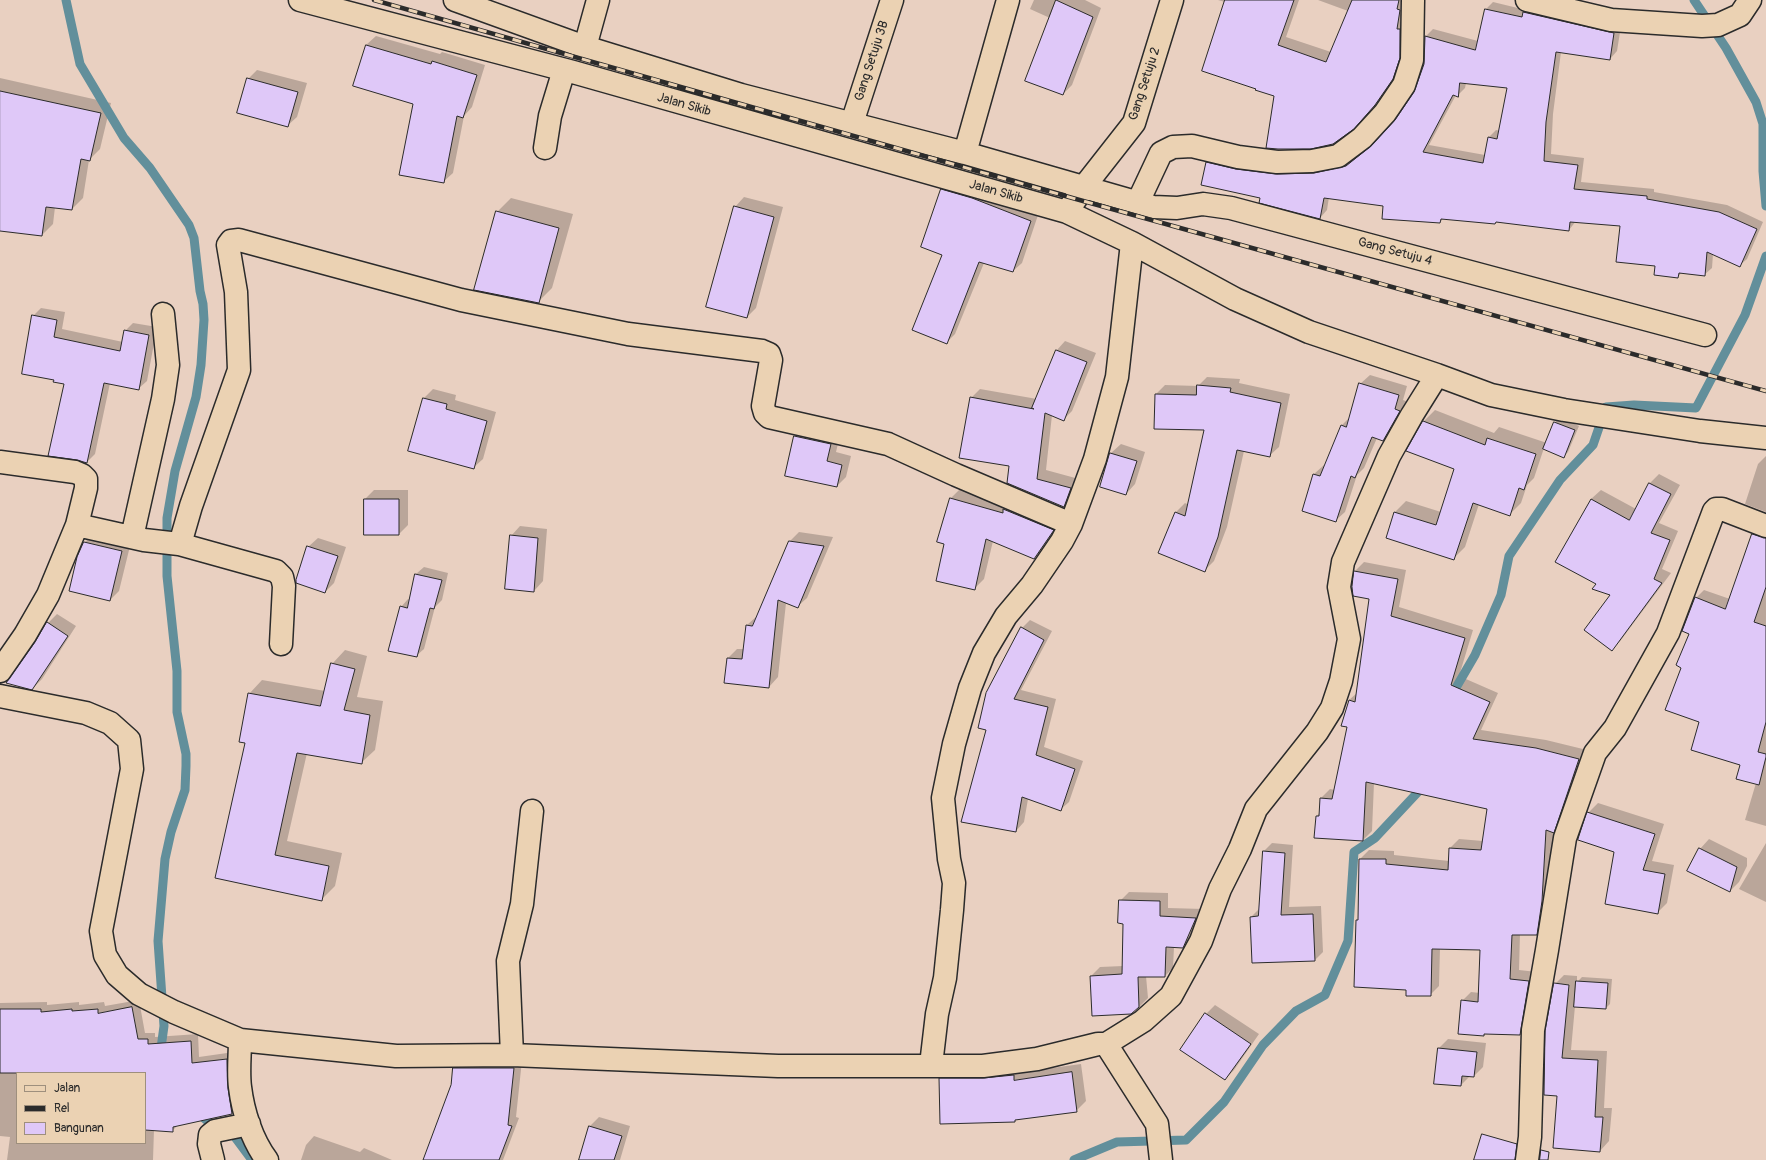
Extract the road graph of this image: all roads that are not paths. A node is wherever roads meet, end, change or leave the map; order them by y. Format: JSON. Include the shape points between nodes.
{"nodes":[{"id":1,"x":300,"y":0,"type":"edge"},
{"id":2,"x":455,"y":0,"type":"edge"},
{"id":3,"x":598,"y":0,"type":"edge"},
{"id":4,"x":892,"y":0,"type":"edge"},
{"id":5,"x":1008,"y":0,"type":"edge"},
{"id":6,"x":1172,"y":0,"type":"edge"},
{"id":7,"x":1413,"y":0,"type":"edge"},
{"id":8,"x":1527,"y":0,"type":"edge"},
{"id":9,"x":1750,"y":0,"type":"edge"},
{"id":10,"x":585,"y":47,"type":"junction"},
{"id":11,"x":564,"y":70,"type":"junction"},
{"id":12,"x":852,"y":123,"type":"junction"},
{"id":13,"x":545,"y":148,"type":"dead end"},
{"id":14,"x":965,"y":153,"type":"junction"},
{"id":15,"x":1075,"y":199,"type":"junction"},
{"id":16,"x":1138,"y":202,"type":"junction"},
{"id":17,"x":1132,"y":243,"type":"junction"},
{"id":18,"x":163,"y":314,"type":"dead end"},
{"id":19,"x":1705,"y":335,"type":"dead end"},
{"id":20,"x":1437,"y":375,"type":"junction"},
{"id":21,"x":1757,"y":438,"type":"edge"},
{"id":22,"x":0,"y":462,"type":"edge"},
{"id":23,"x":1072,"y":524,"type":"junction"},
{"id":24,"x":77,"y":525,"type":"junction"},
{"id":25,"x":1766,"y":526,"type":"edge"},
{"id":26,"x":138,"y":539,"type":"junction"},
{"id":27,"x":180,"y":544,"type":"junction"},
{"id":28,"x":281,"y":644,"type":"dead end"},
{"id":29,"x":0,"y":671,"type":"edge"},
{"id":30,"x":0,"y":696,"type":"edge"},
{"id":31,"x":532,"y":811,"type":"dead end"},
{"id":32,"x":240,"y":1040,"type":"junction"},
{"id":33,"x":1106,"y":1044,"type":"junction"},
{"id":34,"x":512,"y":1055,"type":"junction"},
{"id":35,"x":931,"y":1065,"type":"junction"},
{"id":36,"x":244,"y":1125,"type":"junction"},
{"id":37,"x":213,"y":1160,"type":"edge"},
{"id":38,"x":266,"y":1160,"type":"edge"},
{"id":39,"x":1161,"y":1160,"type":"edge"},
{"id":40,"x":1527,"y":1160,"type":"edge"}],
"edges":[{"from":1,"to":11,"type":"street","name":"Jalan Sikib"},
{"from":2,"to":10,"type":"street"},
{"from":3,"to":10,"type":"street"},
{"from":4,"to":12,"type":"street","name":"Gang Setuju 3B"},
{"from":5,"to":14,"type":"street"},
{"from":6,"to":15,"type":"street","name":"Gang Setuju 2","via":[[1134,123]]},
{"from":7,"to":16,"type":"street","via":[[1412,60],[1404,86],[1385,113],[1362,138],[1338,156],[1312,161],[1277,162],[1192,146],[1173,147],[1161,153]]},
{"from":8,"to":9,"type":"street","via":[[1611,20],[1702,26],[1718,25],[1740,15]]},
{"from":10,"to":12,"type":"street","via":[[741,95]]},
{"from":11,"to":13,"type":"street","via":[[550,116]]},
{"from":11,"to":15,"type":"street","name":"Jalan Sikib"},
{"from":12,"to":14,"type":"street"},
{"from":14,"to":15,"type":"street"},
{"from":15,"to":16,"type":"street","name":"Gang Setuju 4"},
{"from":15,"to":17,"type":"street"},
{"from":16,"to":19,"type":"street","name":"Gang Setuju 4","via":[[1153,207],[1177,208],[1203,204],[1231,208]]},
{"from":17,"to":20,"type":"street","via":[[1235,299],[1309,332]]},
{"from":17,"to":23,"type":"street","via":[[1116,377],[1095,460]]},
{"from":18,"to":26,"type":"street","via":[[168,364]]},
{"from":20,"to":21,"type":"street","via":[[1490,395],[1564,410]]},
{"from":20,"to":33,"type":"street","via":[[1389,456],[1343,562],[1339,587],[1349,639],[1341,681],[1332,708],[1317,732],[1256,809],[1220,889],[1201,941],[1171,996],[1143,1022]]},
{"from":22,"to":24,"type":"street","via":[[68,470],[82,475],[86,479],[86,488]]},
{"from":23,"to":27,"type":"street","via":[[888,444],[769,417],[763,406],[772,360],[769,354],[762,351],[628,334],[461,300],[239,240],[231,241],[228,245],[236,292],[239,370]]},
{"from":23,"to":35,"type":"street","via":[[1048,562],[1006,616],[984,653],[970,688],[954,744],[942,798],[954,883],[945,978],[937,1014]]},
{"from":24,"to":26,"type":"street"},
{"from":24,"to":29,"type":"street","via":[[48,595]]},
{"from":25,"to":40,"type":"street","via":[[1716,508],[1668,633],[1615,728],[1595,753],[1565,838],[1533,1030]]},
{"from":26,"to":27,"type":"street"},
{"from":27,"to":28,"type":"street","via":[[276,571],[282,577],[284,586]]},
{"from":30,"to":32,"type":"street","via":[[86,713],[110,723],[129,740],[132,769],[101,931],[105,954],[117,975],[139,994]]},
{"from":31,"to":34,"type":"street","via":[[522,904],[508,961]]},
{"from":32,"to":34,"type":"street","via":[[396,1056]]},
{"from":32,"to":36,"type":"street","via":[[240,1087]]},
{"from":33,"to":35,"type":"street","via":[[1036,1059],[983,1066]]},
{"from":33,"to":39,"type":"street","via":[[1157,1124]]},
{"from":34,"to":35,"type":"street","via":[[778,1066]]},
{"from":36,"to":37,"type":"street","via":[[215,1131],[210,1135]]},
{"from":36,"to":38,"type":"street"}]}
